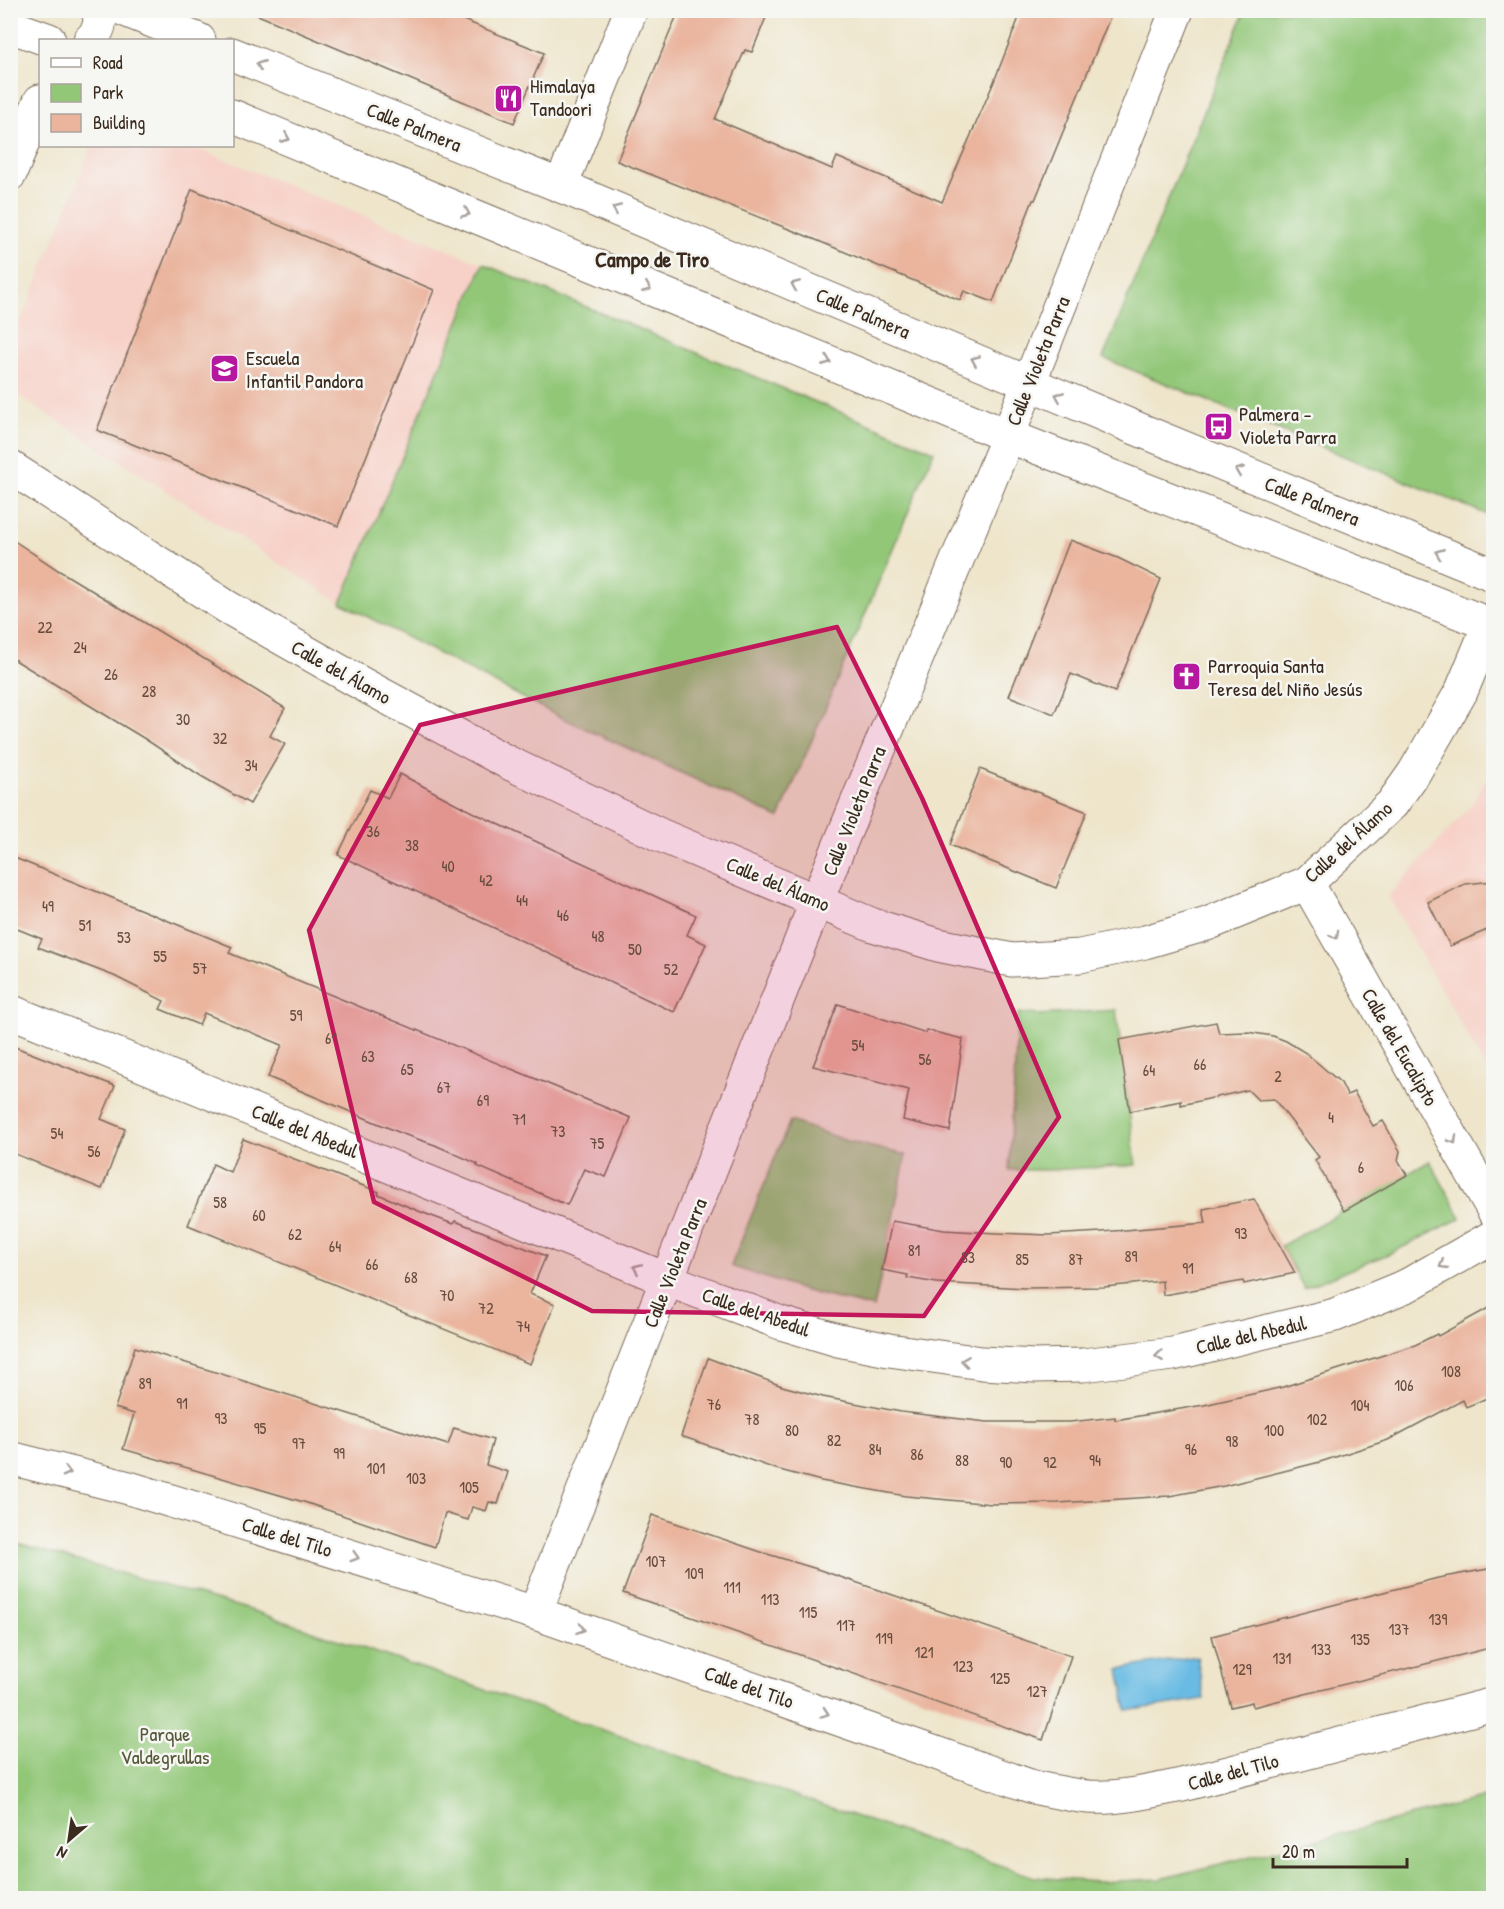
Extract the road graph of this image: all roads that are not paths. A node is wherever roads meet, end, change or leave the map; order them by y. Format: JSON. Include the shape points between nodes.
{"nodes":[{"id":1,"x":44,"y":10,"type":"edge"},
{"id":2,"x":98,"y":10,"type":"edge"},
{"id":3,"x":125,"y":10,"type":"edge"},
{"id":4,"x":631,"y":10,"type":"edge"},
{"id":5,"x":1177,"y":10,"type":"edge"},
{"id":6,"x":10,"y":26,"type":"edge"},
{"id":7,"x":48,"y":39,"type":"edge"},
{"id":8,"x":50,"y":39,"type":"edge"},
{"id":9,"x":91,"y":39,"type":"edge"},
{"id":10,"x":197,"y":39,"type":"edge"},
{"id":11,"x":234,"y":55,"type":"edge"},
{"id":12,"x":39,"y":102,"type":"edge"},
{"id":13,"x":234,"y":117,"type":"edge"},
{"id":14,"x":10,"y":174,"type":"edge"},
{"id":15,"x":561,"y":186,"type":"junction"},
{"id":16,"x":1029,"y":383,"type":"junction"},
{"id":17,"x":1008,"y":436,"type":"junction"},
{"id":18,"x":10,"y":467,"type":"edge"},
{"id":19,"x":1494,"y":574,"type":"edge"},
{"id":20,"x":1491,"y":625,"type":"edge"},
{"id":21,"x":1307,"y":883,"type":"junction"},
{"id":22,"x":817,"y":900,"type":"junction"},
{"id":23,"x":10,"y":1011,"type":"edge"},
{"id":24,"x":1494,"y":1211,"type":"edge"},
{"id":25,"x":1494,"y":1236,"type":"edge"},
{"id":26,"x":668,"y":1280,"type":"junction"},
{"id":27,"x":10,"y":1458,"type":"edge"},
{"id":28,"x":536,"y":1613,"type":"junction"},
{"id":29,"x":1494,"y":1704,"type":"edge"}],
"edges":[{"from":1,"to":8,"type":"street","via":[[44,27]]},
{"from":2,"to":9,"type":"street","via":[[100,25]]},
{"from":3,"to":10,"type":"street"},
{"from":4,"to":15,"type":"street"},
{"from":5,"to":16,"type":"street","name":"Calle Violeta Parra"},
{"from":6,"to":7,"type":"street"},
{"from":15,"to":11,"type":"street","name":"Calle Palmera","one_way":true},
{"from":12,"to":14,"type":"street"},
{"from":13,"to":17,"type":"street","one_way":true},
{"from":16,"to":15,"type":"street","name":"Calle Palmera","one_way":true},
{"from":16,"to":17,"type":"street","name":"Calle Violeta Parra"},
{"from":19,"to":16,"type":"street","name":"Calle Palmera","one_way":true},
{"from":17,"to":20,"type":"street"},
{"from":17,"to":22,"type":"street","name":"Calle Violeta Parra"},
{"from":18,"to":22,"type":"street","name":"Calle del Álamo","via":[[227,607],[507,762],[660,835]]},
{"from":20,"to":21,"type":"street","name":"Calle del Álamo","via":[[1461,692],[1414,774],[1392,804]]},
{"from":21,"to":22,"type":"street","name":"Calle del Álamo","via":[[1207,924],[1145,942],[1080,956],[1012,960],[938,945],[873,925]]},
{"from":21,"to":24,"type":"street","name":"Calle del Eucalipto","one_way":true},
{"from":22,"to":26,"type":"street","name":"Calle Violeta Parra"},
{"from":26,"to":23,"type":"street","name":"Calle del Abedul","one_way":true},
{"from":25,"to":26,"type":"street","name":"Calle del Abedul","one_way":true,"via":[[1408,1285],[1335,1315],[1173,1354],[1083,1365],[982,1363],[838,1340]]},
{"from":26,"to":28,"type":"street","name":"Calle Violeta Parra"},
{"from":27,"to":28,"type":"street","name":"Calle del Tilo","one_way":true,"via":[[129,1488]]},
{"from":28,"to":29,"type":"street","name":"Calle del Tilo","one_way":true,"via":[[1033,1787],[1091,1797],[1182,1785]]}]}
